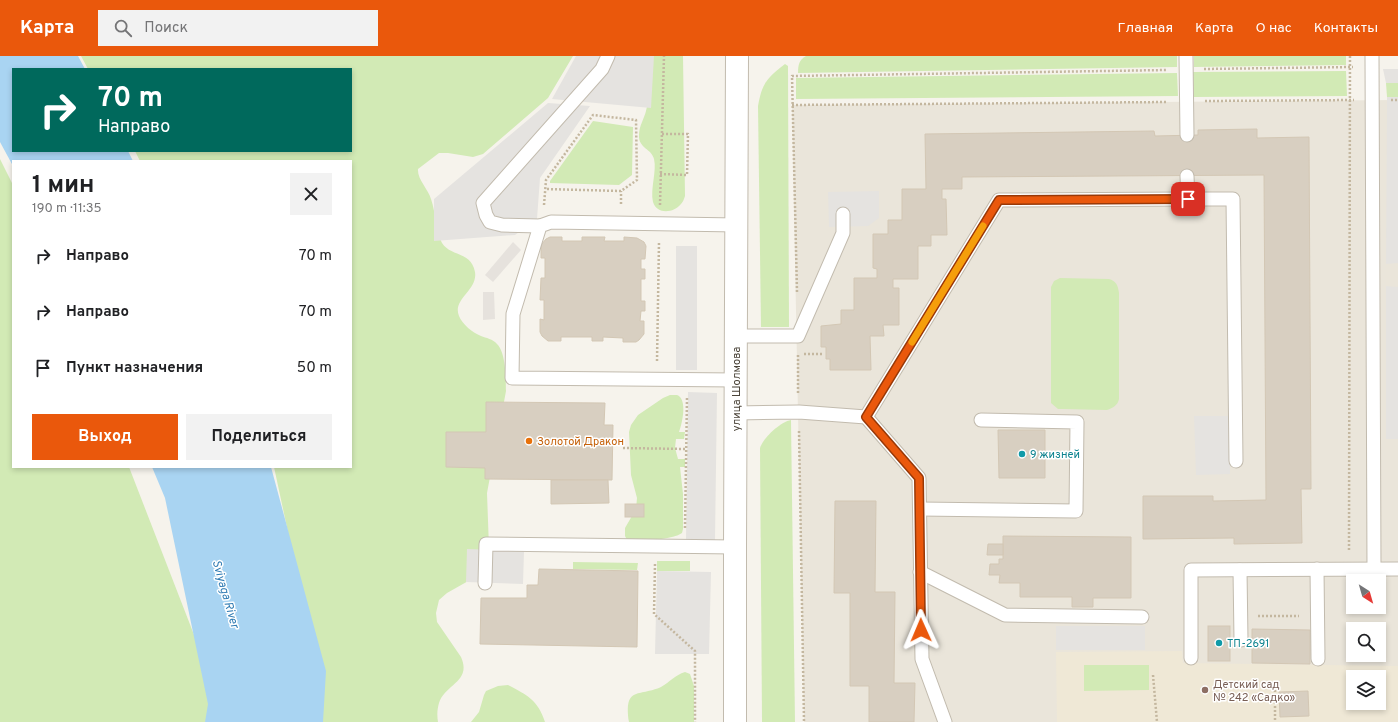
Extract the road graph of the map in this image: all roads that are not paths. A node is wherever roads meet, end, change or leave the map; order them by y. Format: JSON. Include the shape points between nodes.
{"nodes":[{"id":1,"x":608,"y":56,"type":"edge"},
{"id":2,"x":737,"y":56,"type":"edge"},
{"id":3,"x":1186,"y":56,"type":"edge"},
{"id":4,"x":1372,"y":62,"type":"edge"},
{"id":5,"x":1187,"y":135,"type":"dead end"},
{"id":6,"x":1187,"y":176,"type":"dead end"},
{"id":7,"x":1188,"y":199,"type":"junction"},
{"id":8,"x":843,"y":214,"type":"dead end"},
{"id":9,"x":737,"y":225,"type":"junction"},
{"id":10,"x":540,"y":226,"type":"junction"},
{"id":11,"x":736,"y":336,"type":"junction"},
{"id":12,"x":736,"y":380,"type":"junction"},
{"id":13,"x":736,"y":413,"type":"junction"},
{"id":14,"x":866,"y":417,"type":"junction"},
{"id":15,"x":981,"y":420,"type":"dead end"},
{"id":16,"x":1236,"y":461,"type":"dead end"},
{"id":17,"x":920,"y":509,"type":"junction"},
{"id":18,"x":735,"y":547,"type":"junction"},
{"id":19,"x":1317,"y":569,"type":"junction"},
{"id":20,"x":1374,"y":569,"type":"junction"},
{"id":21,"x":1398,"y":569,"type":"edge"},
{"id":22,"x":1240,"y":570,"type":"junction"},
{"id":23,"x":920,"y":572,"type":"junction"},
{"id":24,"x":485,"y":583,"type":"dead end"},
{"id":25,"x":1142,"y":617,"type":"dead end"},
{"id":26,"x":1241,"y":640,"type":"dead end"},
{"id":27,"x":1191,"y":658,"type":"dead end"},
{"id":28,"x":1318,"y":659,"type":"dead end"},
{"id":29,"x":736,"y":722,"type":"edge"},
{"id":30,"x":945,"y":722,"type":"edge"}],
"edges":[{"from":1,"to":10,"type":"lane","via":[[602,69],[483,203],[490,222],[502,225]]},
{"from":2,"to":9,"type":"street","name":"улица Шолмова"},
{"from":3,"to":5,"type":"lane"},
{"from":4,"to":20,"type":"lane"},
{"from":6,"to":7,"type":"lane"},
{"from":7,"to":14,"type":"lane","via":[[999,200]]},
{"from":7,"to":16,"type":"lane","via":[[1233,199]]},
{"from":8,"to":11,"type":"lane","via":[[843,232],[798,336]]},
{"from":9,"to":10,"type":"lane","via":[[551,222]]},
{"from":9,"to":11,"type":"street","name":"улица Шолмова"},
{"from":10,"to":12,"type":"lane","via":[[513,314],[512,378]]},
{"from":11,"to":12,"type":"street","name":"улица Шолмова"},
{"from":12,"to":13,"type":"street","name":"улица Шолмова"},
{"from":13,"to":14,"type":"lane","via":[[799,412]]},
{"from":13,"to":18,"type":"street","name":"улица Шолмова"},
{"from":14,"to":17,"type":"lane","via":[[919,478]]},
{"from":15,"to":17,"type":"lane","via":[[1077,422],[1076,511]]},
{"from":17,"to":23,"type":"lane"},
{"from":18,"to":24,"type":"lane","via":[[486,544]]},
{"from":18,"to":29,"type":"street","name":"улица Шолмова"},
{"from":19,"to":20,"type":"lane"},
{"from":19,"to":22,"type":"lane"},
{"from":19,"to":28,"type":"lane"},
{"from":20,"to":21,"type":"lane"},
{"from":22,"to":26,"type":"lane"},
{"from":22,"to":27,"type":"lane","via":[[1191,570]]},
{"from":23,"to":25,"type":"lane","via":[[1005,615]]},
{"from":23,"to":30,"type":"lane","via":[[922,659]]}]}
